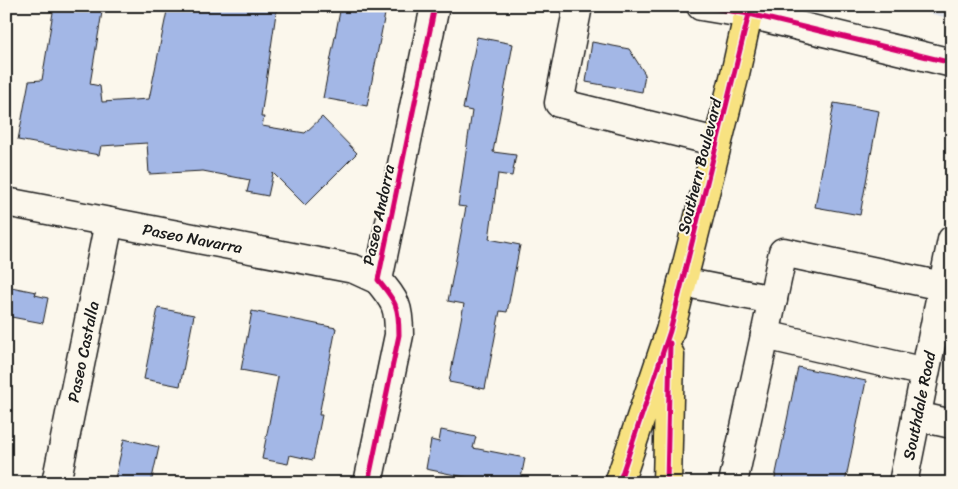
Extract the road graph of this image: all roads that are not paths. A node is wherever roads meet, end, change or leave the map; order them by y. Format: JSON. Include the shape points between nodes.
{"nodes":[{"id":1,"x":434,"y":6,"type":"edge"},
{"id":2,"x":578,"y":6,"type":"edge"},
{"id":3,"x":701,"y":6,"type":"edge"},
{"id":4,"x":750,"y":10,"type":"edge"},
{"id":5,"x":952,"y":62,"type":"edge"},
{"id":6,"x":717,"y":142,"type":"junction"},
{"id":7,"x":6,"y":202,"type":"edge"},
{"id":8,"x":109,"y":222,"type":"junction"},
{"id":9,"x":952,"y":240,"type":"edge"},
{"id":10,"x":378,"y":280,"type":"junction"},
{"id":11,"x":682,"y":282,"type":"junction"},
{"id":12,"x":944,"y":298,"type":"edge"},
{"id":13,"x":773,"y":300,"type":"junction"},
{"id":14,"x":670,"y":331,"type":"junction"},
{"id":15,"x":765,"y":334,"type":"junction"},
{"id":16,"x":925,"y":372,"type":"junction"},
{"id":17,"x":916,"y":416,"type":"junction"},
{"id":18,"x":952,"y":424,"type":"edge"},
{"id":19,"x":56,"y":483,"type":"edge"},
{"id":20,"x":368,"y":483,"type":"edge"},
{"id":21,"x":619,"y":483,"type":"edge"},
{"id":22,"x":667,"y":483,"type":"edge"},
{"id":23,"x":733,"y":483,"type":"edge"},
{"id":24,"x":903,"y":483,"type":"edge"}],
"edges":[{"from":1,"to":10,"type":"street","name":"Paseo Andorra"},
{"from":2,"to":6,"type":"street","via":[[559,103]]},
{"from":3,"to":4,"type":"street"},
{"from":4,"to":5,"type":"street"},
{"from":4,"to":6,"type":"main road","name":"Southern Boulevard"},
{"from":6,"to":11,"type":"main road","name":"Southern Boulevard"},
{"from":7,"to":8,"type":"street","name":"Paseo Navarra"},
{"from":8,"to":10,"type":"street","name":"Paseo Navarra","via":[[354,269]]},
{"from":8,"to":19,"type":"street","name":"Paseo Castalla"},
{"from":9,"to":12,"type":"street","name":"Southdale Road"},
{"from":10,"to":20,"type":"street","name":"Paseo Andorra","via":[[394,299],[399,335]]},
{"from":11,"to":13,"type":"street"},
{"from":11,"to":14,"type":"main road","name":"Southern Boulevard"},
{"from":12,"to":13,"type":"street","via":[[783,252]]},
{"from":12,"to":16,"type":"street","name":"Southdale Road"},
{"from":13,"to":15,"type":"street"},
{"from":14,"to":21,"type":"main road","name":"Southern Boulevard"},
{"from":14,"to":22,"type":"main road","name":"Southern Boulevard"},
{"from":15,"to":16,"type":"street"},
{"from":15,"to":23,"type":"street"},
{"from":16,"to":17,"type":"street","name":"Southdale Road"},
{"from":17,"to":18,"type":"street"},
{"from":17,"to":24,"type":"street","name":"Southdale Road"}]}
